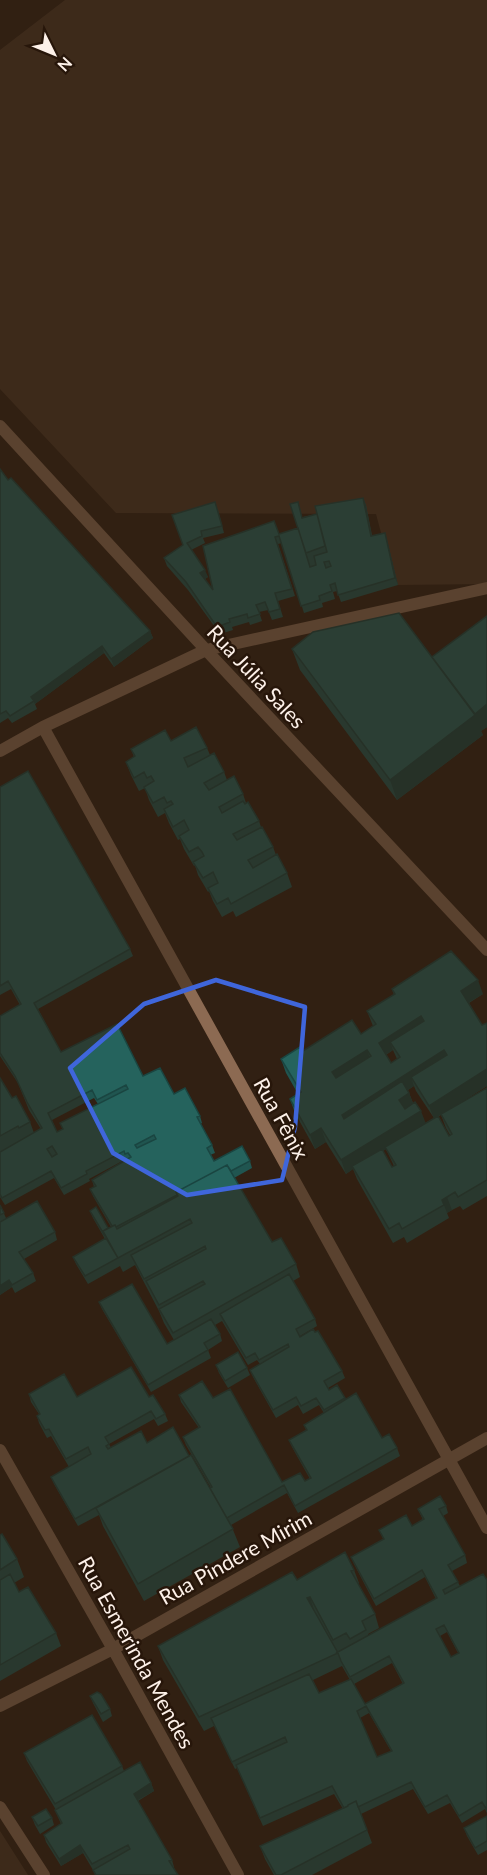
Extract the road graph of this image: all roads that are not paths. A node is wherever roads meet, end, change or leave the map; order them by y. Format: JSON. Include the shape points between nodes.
{"nodes":[{"id":1,"x":0,"y":426,"type":"edge"},
{"id":2,"x":487,"y":588,"type":"edge"},
{"id":3,"x":206,"y":650,"type":"junction"},
{"id":4,"x":43,"y":727,"type":"junction"},
{"id":5,"x":0,"y":751,"type":"edge"},
{"id":6,"x":487,"y":950,"type":"edge"},
{"id":7,"x":487,"y":1438,"type":"edge"},
{"id":8,"x":0,"y":1450,"type":"edge"},
{"id":9,"x":449,"y":1460,"type":"junction"},
{"id":10,"x":487,"y":1528,"type":"edge"},
{"id":11,"x":113,"y":1649,"type":"junction"},
{"id":12,"x":0,"y":1706,"type":"edge"},
{"id":13,"x":0,"y":1807,"type":"edge"},
{"id":14,"x":45,"y":1875,"type":"edge"},
{"id":15,"x":238,"y":1875,"type":"edge"}],
"edges":[{"from":1,"to":3,"type":"street","name":"Rua Júlia Sales"},
{"from":2,"to":3,"type":"street"},
{"from":3,"to":4,"type":"street"},
{"from":3,"to":6,"type":"street","name":"Rua Júlia Sales"},
{"from":4,"to":5,"type":"street"},
{"from":4,"to":9,"type":"street","name":"Rua Fênix"},
{"from":7,"to":9,"type":"street","name":"Rua Pindere Mirim"},
{"from":8,"to":11,"type":"street","name":"Rua Esmerinda Mendes"},
{"from":9,"to":10,"type":"street","name":"Rua Fênix"},
{"from":9,"to":11,"type":"street","name":"Rua Pindere Mirim"},
{"from":11,"to":12,"type":"street","name":"Rua Pindere Mirim"},
{"from":11,"to":15,"type":"street","name":"Rua Esmerinda Mendes"},
{"from":13,"to":14,"type":"street"}]}
